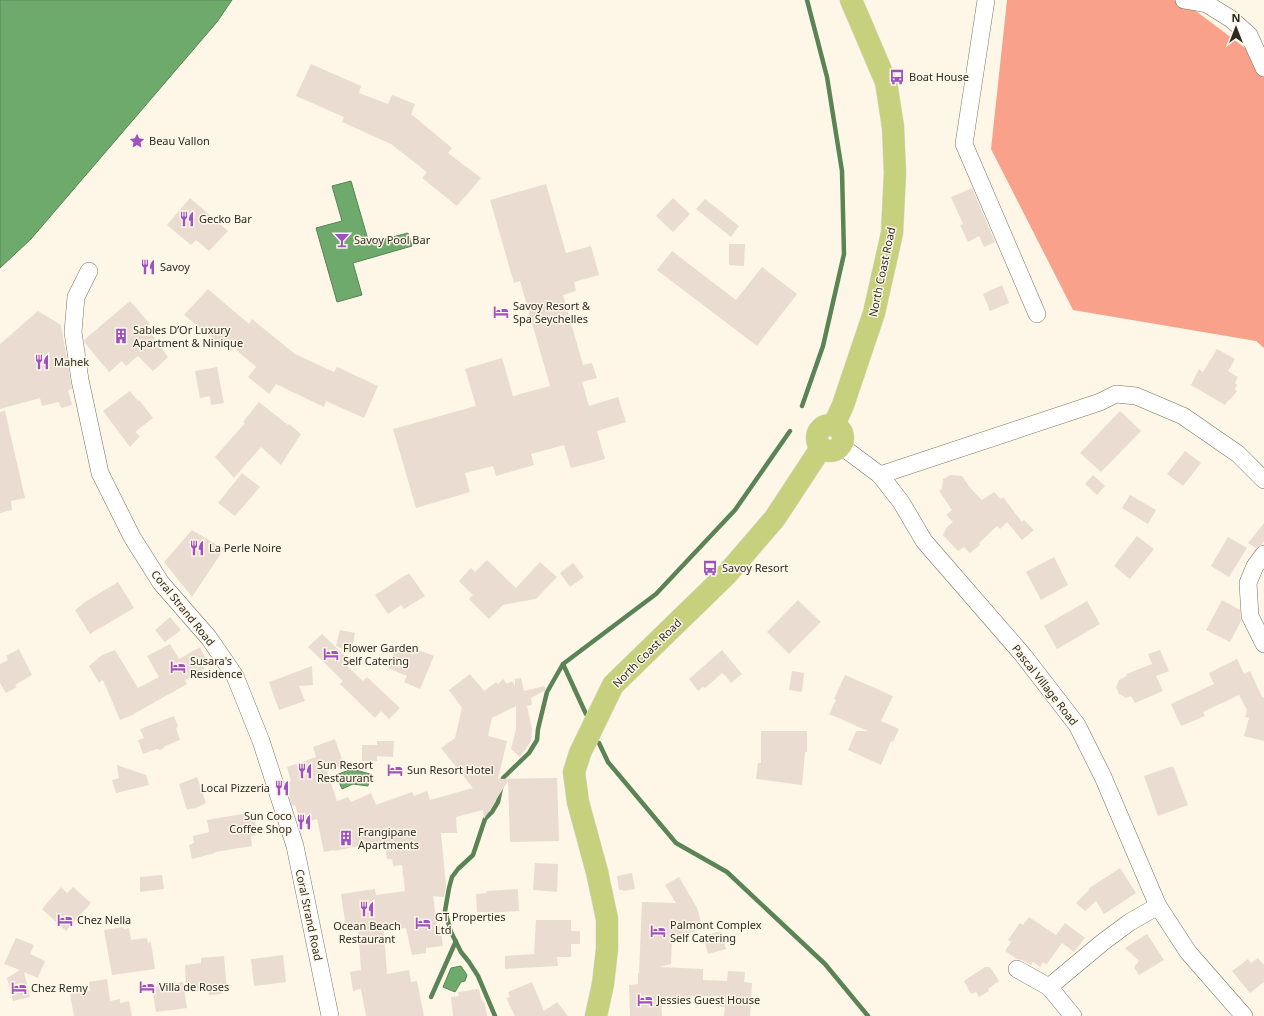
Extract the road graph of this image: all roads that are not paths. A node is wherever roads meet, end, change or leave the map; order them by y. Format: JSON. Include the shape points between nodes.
{"nodes":[{"id":1,"x":851,"y":0,"type":"edge"},
{"id":2,"x":986,"y":0,"type":"edge"},
{"id":3,"x":1184,"y":0,"type":"edge"},
{"id":4,"x":1264,"y":68,"type":"edge"},
{"id":5,"x":89,"y":271,"type":"dead end"},
{"id":6,"x":1037,"y":314,"type":"dead end"},
{"id":7,"x":831,"y":447,"type":"junction"},
{"id":8,"x":880,"y":475,"type":"junction"},
{"id":9,"x":1264,"y":480,"type":"edge"},
{"id":10,"x":1264,"y":554,"type":"edge"},
{"id":11,"x":1264,"y":644,"type":"edge"},
{"id":12,"x":1158,"y":906,"type":"junction"},
{"id":13,"x":1017,"y":969,"type":"dead end"},
{"id":14,"x":1049,"y":987,"type":"junction"},
{"id":15,"x":330,"y":1016,"type":"edge"},
{"id":16,"x":596,"y":1016,"type":"edge"},
{"id":17,"x":1073,"y":1016,"type":"edge"},
{"id":18,"x":1244,"y":1016,"type":"edge"}],
"edges":[{"from":1,"to":7,"type":"main road","name":"North Coast Road","via":[[886,82],[894,128],[895,173],[892,233],[874,313],[834,425],[842,431],[843,441]]},
{"from":2,"to":6,"type":"street","via":[[964,144]]},
{"from":3,"to":4,"type":"street","via":[[1207,4],[1231,19],[1249,35]]},
{"from":5,"to":15,"type":"street","name":"Coral Strand Road","via":[[76,298],[73,332],[80,380],[100,473],[132,537],[161,583],[209,638],[234,676],[261,741],[295,846]]},
{"from":7,"to":8,"type":"street","name":"Pascal Village Road"},
{"from":7,"to":16,"type":"main road","name":"North Coast Road","via":[[727,574],[613,685],[580,753],[574,772],[578,802],[607,919],[603,984]]},
{"from":8,"to":9,"type":"street","via":[[1100,402],[1116,394],[1136,396],[1183,416],[1238,454]]},
{"from":8,"to":12,"type":"street","name":"Pascal Village Road","via":[[901,502],[924,541],[1023,655],[1077,725],[1104,778]]},
{"from":10,"to":11,"type":"street","via":[[1255,566],[1248,583],[1250,616]]},
{"from":12,"to":14,"type":"street","via":[[1103,942]]},
{"from":12,"to":18,"type":"street","name":"Pascal Village Road","via":[[1188,952]]},
{"from":13,"to":14,"type":"street"},
{"from":14,"to":17,"type":"street"}]}
